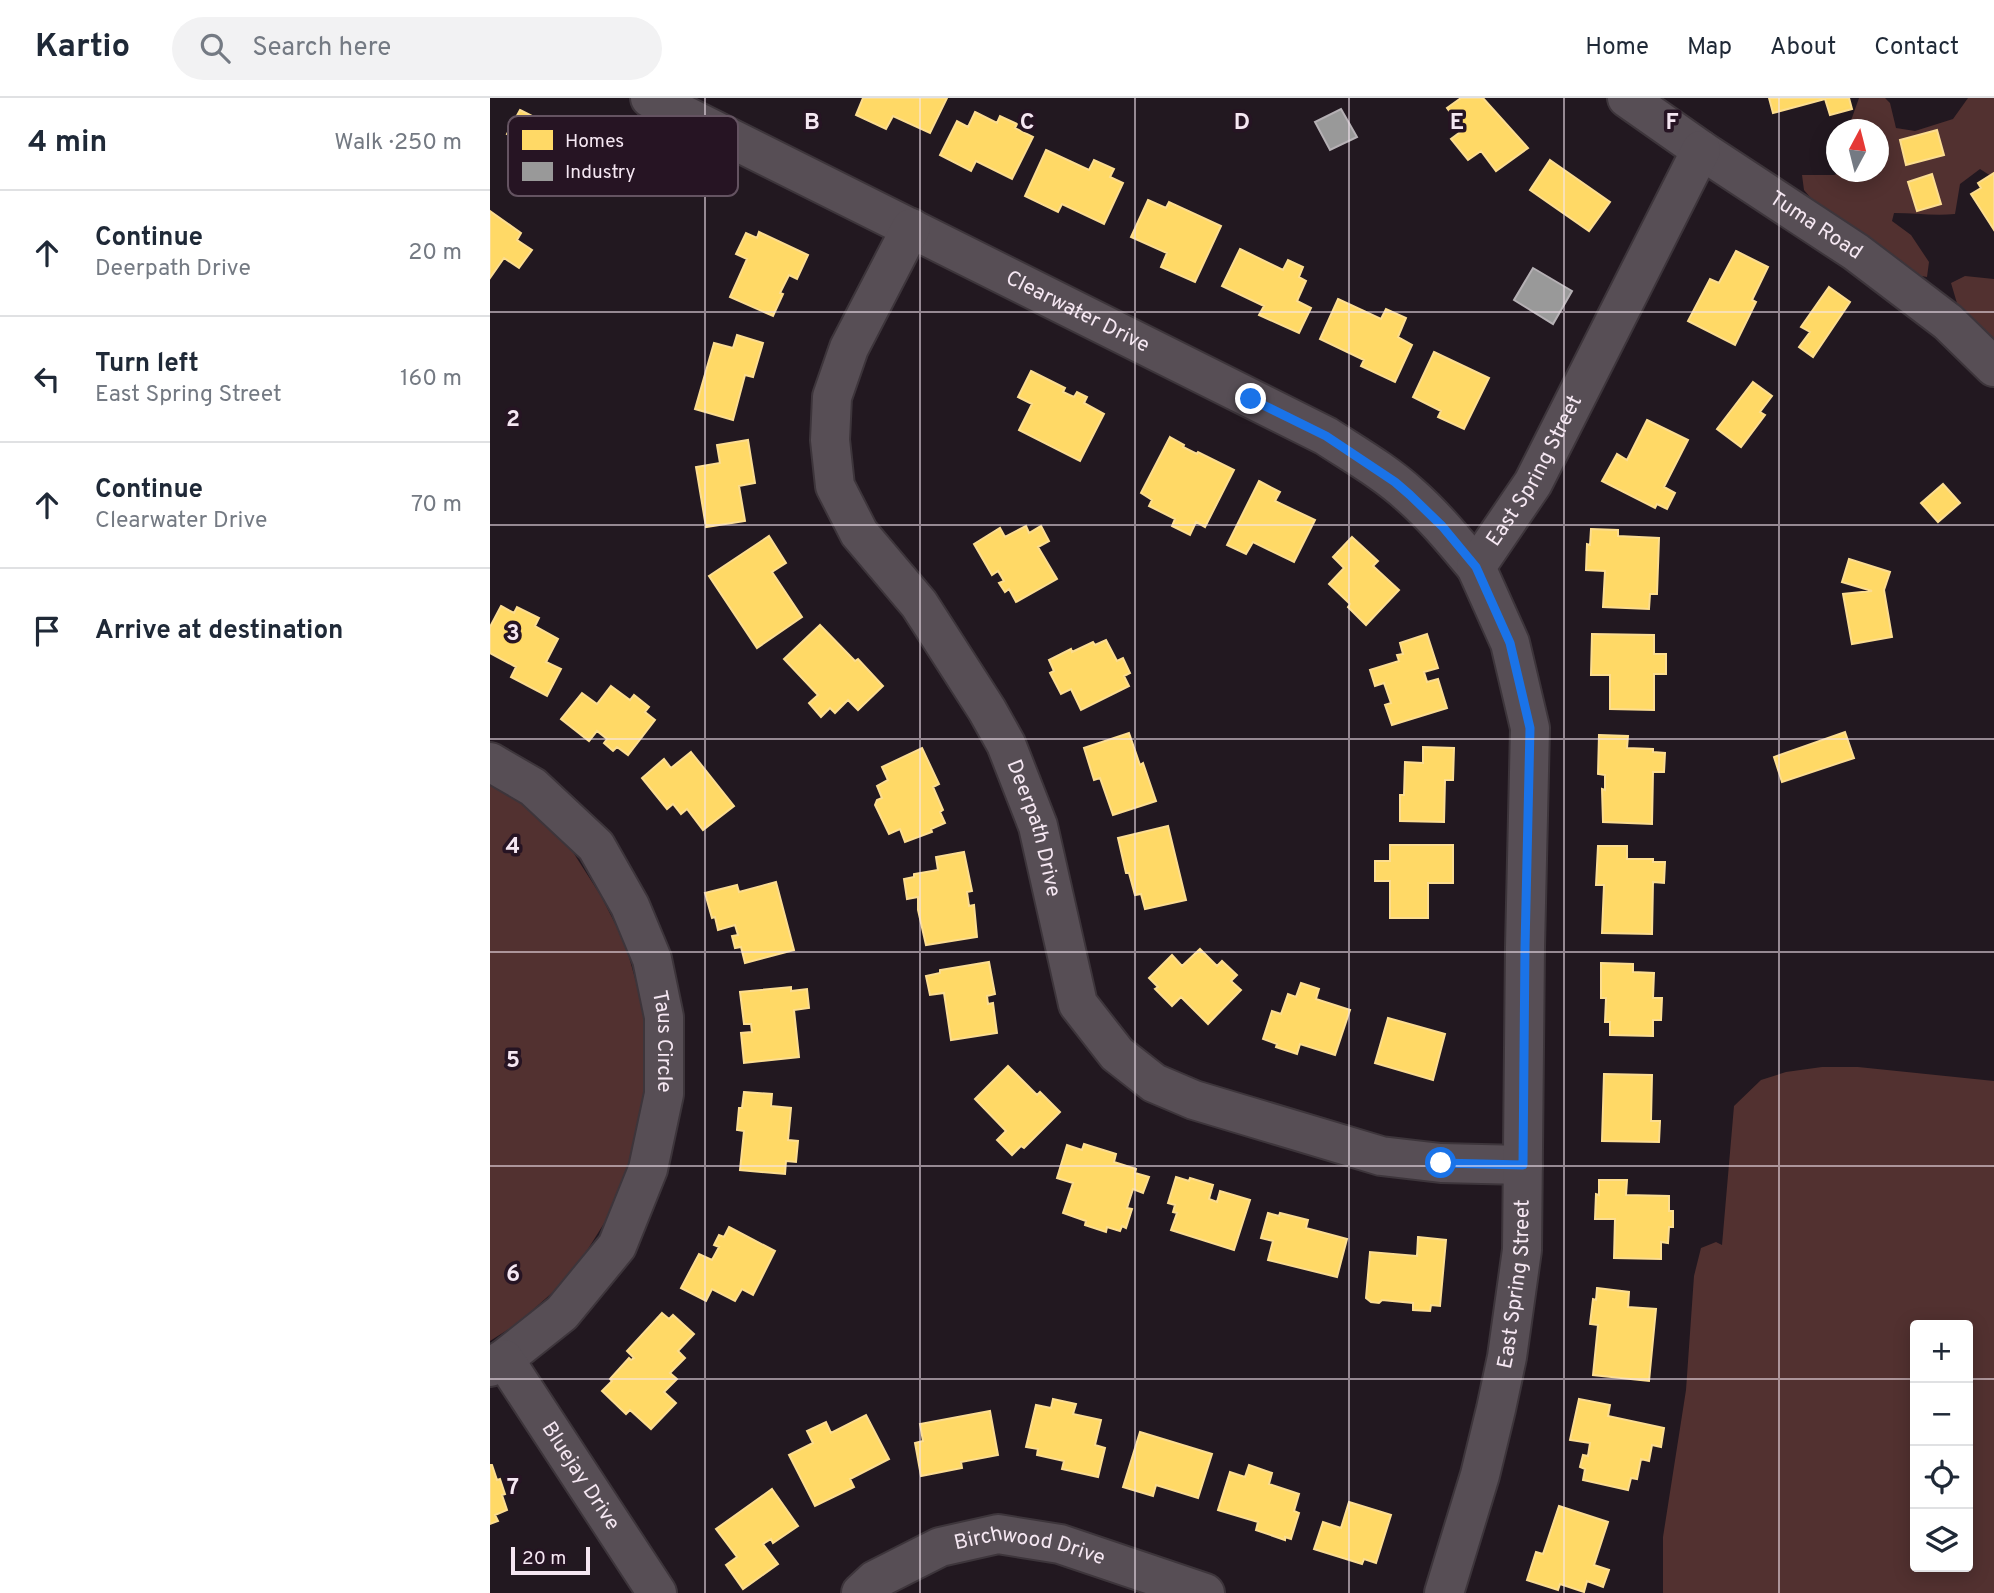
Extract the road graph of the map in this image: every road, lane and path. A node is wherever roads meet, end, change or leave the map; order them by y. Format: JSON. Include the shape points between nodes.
{"nodes":[{"id":1,"x":650,"y":98,"type":"edge"},
{"id":2,"x":1627,"y":98,"type":"edge"},
{"id":3,"x":686,"y":116,"type":"edge"},
{"id":4,"x":738,"y":142,"type":"edge"},
{"id":5,"x":1701,"y":150,"type":"junction"},
{"id":6,"x":911,"y":228,"type":"junction"},
{"id":7,"x":1994,"y":367,"type":"edge"},
{"id":8,"x":1476,"y":567,"type":"junction"},
{"id":9,"x":490,"y":762,"type":"edge"},
{"id":10,"x":1523,"y":1165,"type":"junction"},
{"id":11,"x":497,"y":1363,"type":"edge"},
{"id":12,"x":657,"y":1593,"type":"edge"},
{"id":13,"x":861,"y":1593,"type":"edge"},
{"id":14,"x":1205,"y":1593,"type":"edge"},
{"id":15,"x":1444,"y":1593,"type":"edge"}],
"edges":[{"from":1,"to":3,"type":"street","name":"Clearwater Drive"},
{"from":2,"to":5,"type":"street","name":"Tuma Road"},
{"from":4,"to":6,"type":"street","name":"Clearwater Drive"},
{"from":5,"to":7,"type":"street","name":"Tuma Road","via":[[1856,252],[1948,323]]},
{"from":5,"to":8,"type":"street","name":"East Spring Street","via":[[1533,483]]},
{"from":6,"to":8,"type":"street","name":"Clearwater Drive","via":[[1326,436],[1410,495]]},
{"from":6,"to":10,"type":"street","name":"Deerpath Drive","via":[[849,348],[832,397],[835,486],[859,533],[919,604],[1006,744],[1038,826],[1078,1004],[1117,1054],[1154,1083],[1194,1100],[1381,1156]]},
{"from":8,"to":10,"type":"street","name":"East Spring Street","via":[[1510,643],[1530,728]]},
{"from":9,"to":11,"type":"street","name":"Taus Circle","via":[[533,788],[596,846],[643,935],[664,1017],[663,1103],[648,1170],[625,1230],[562,1313]]},
{"from":10,"to":15,"type":"street","name":"East Spring Street","via":[[1522,1250],[1507,1357],[1480,1475]]},
{"from":11,"to":12,"type":"street","name":"Bluejay Drive"},
{"from":13,"to":14,"type":"street","name":"Birchwood Drive","via":[[875,1580],[940,1547],[998,1535],[1060,1544]]}]}
